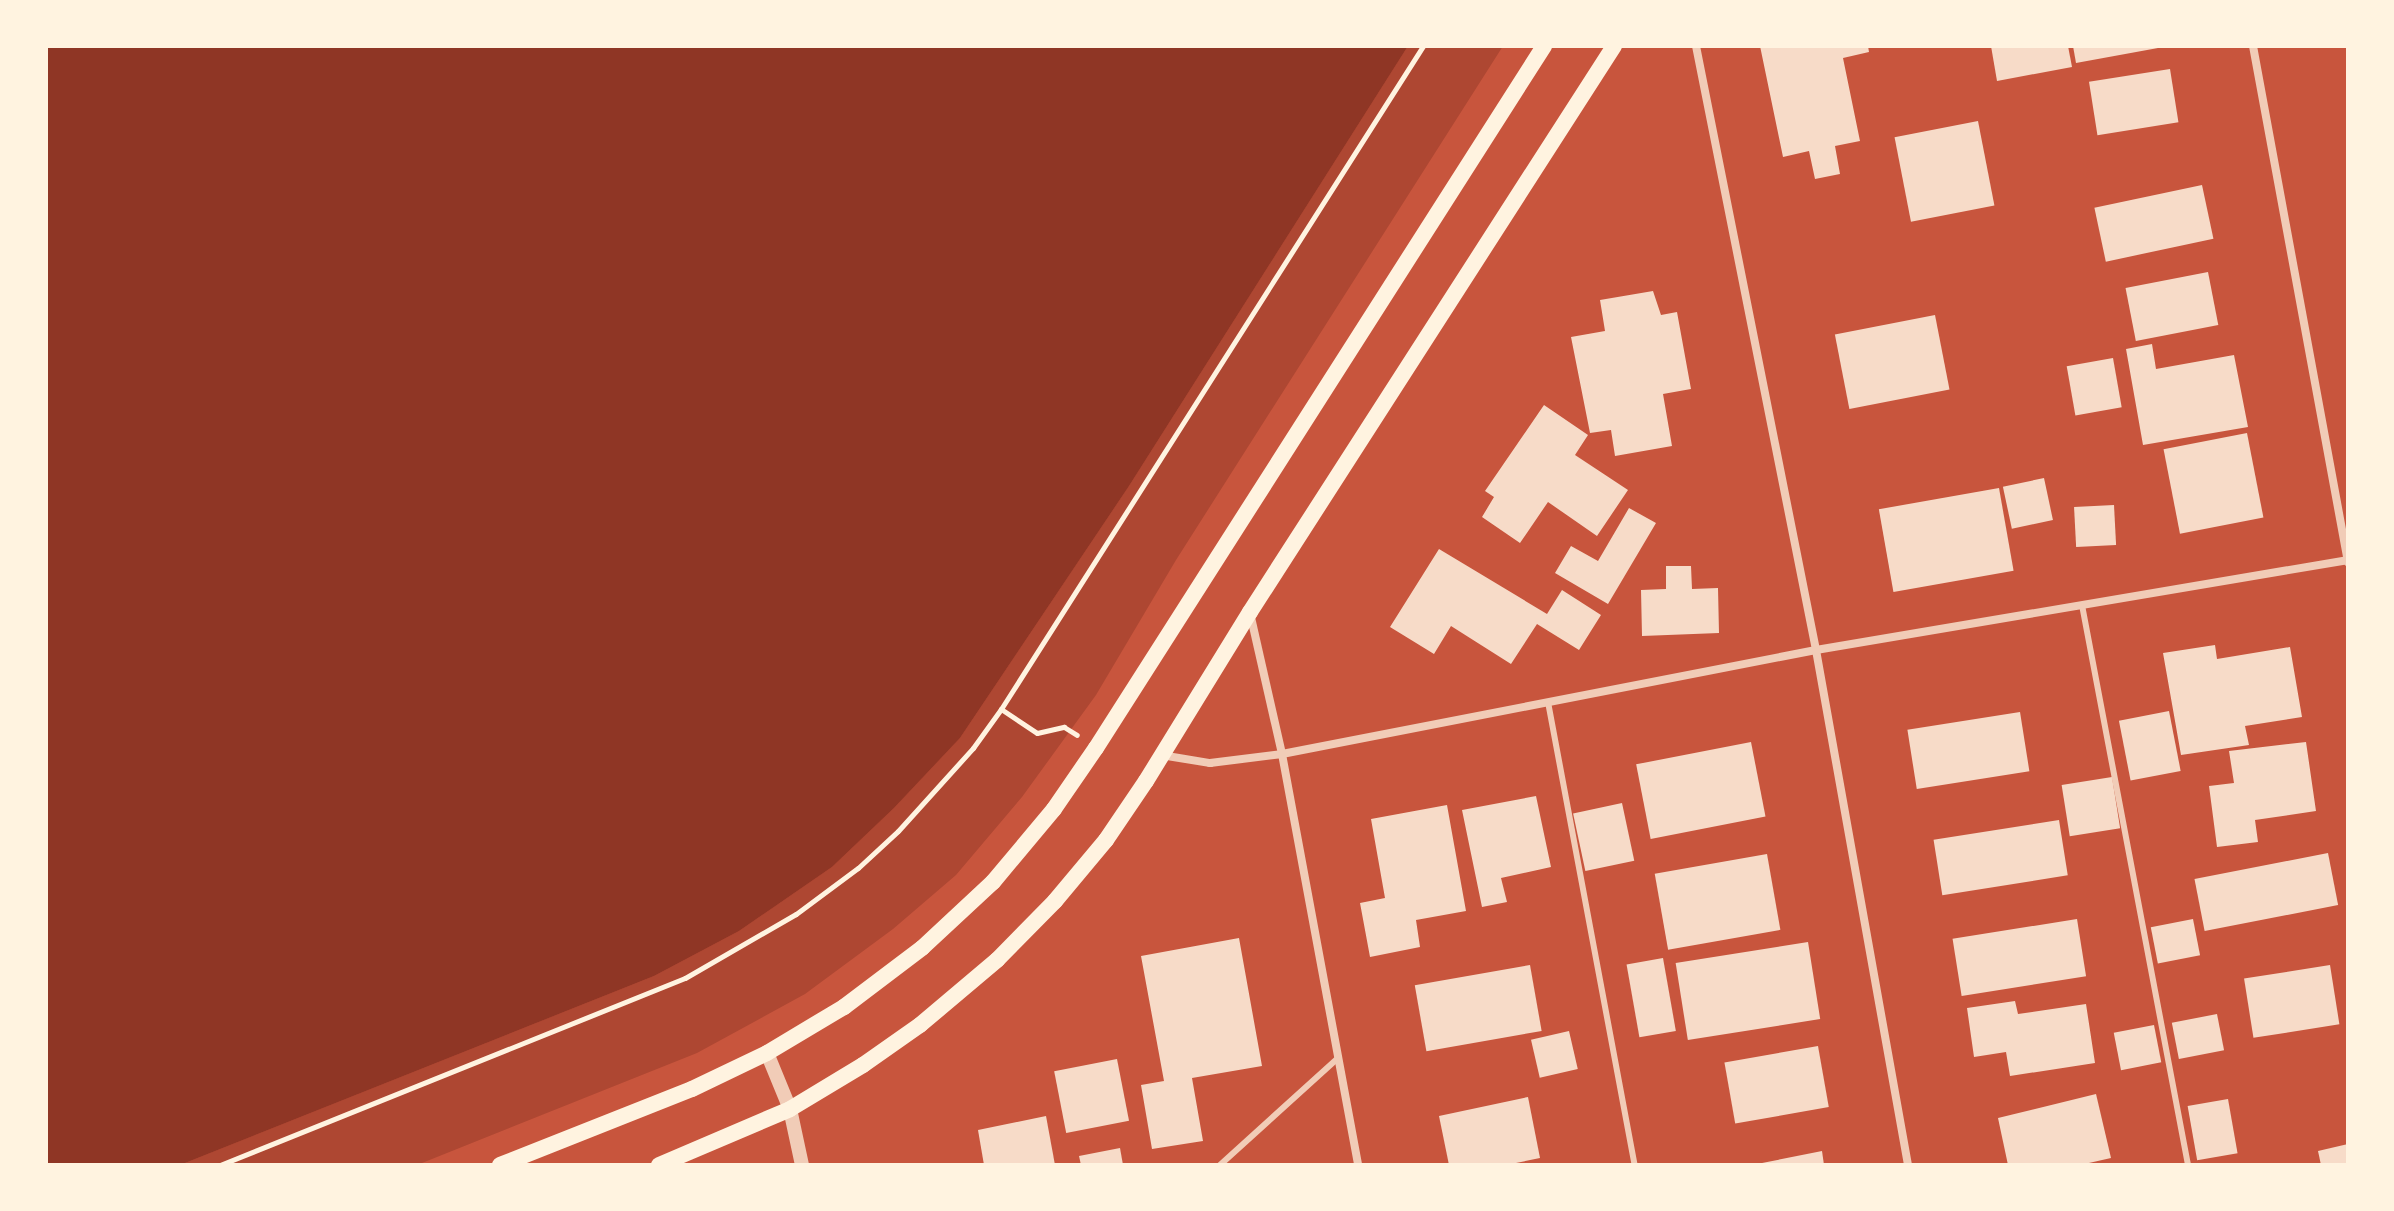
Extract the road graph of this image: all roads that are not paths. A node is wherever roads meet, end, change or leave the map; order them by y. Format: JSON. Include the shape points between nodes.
{"nodes":[{"id":1,"x":1544,"y":46,"type":"edge"},
{"id":2,"x":1614,"y":46,"type":"edge"},
{"id":3,"x":1696,"y":46,"type":"edge"},
{"id":4,"x":2253,"y":46,"type":"edge"},
{"id":5,"x":2348,"y":561,"type":"edge"},
{"id":6,"x":2082,"y":605,"type":"junction"},
{"id":7,"x":1250,"y":612,"type":"junction"},
{"id":8,"x":1816,"y":650,"type":"junction"},
{"id":9,"x":1548,"y":702,"type":"junction"},
{"id":10,"x":1282,"y":754,"type":"junction"},
{"id":11,"x":1161,"y":755,"type":"junction"},
{"id":12,"x":767,"y":1053,"type":"junction"},
{"id":13,"x":1338,"y":1058,"type":"junction"},
{"id":14,"x":790,"y":1109,"type":"junction"},
{"id":15,"x":500,"y":1165,"type":"edge"},
{"id":16,"x":659,"y":1165,"type":"edge"},
{"id":17,"x":802,"y":1165,"type":"edge"},
{"id":18,"x":1220,"y":1165,"type":"edge"},
{"id":19,"x":1358,"y":1165,"type":"edge"},
{"id":20,"x":1635,"y":1165,"type":"edge"},
{"id":21,"x":1908,"y":1165,"type":"edge"},
{"id":22,"x":2188,"y":1165,"type":"edge"}],
"edges":[{"from":1,"to":12,"type":"main road","via":[[1054,809],[993,882],[922,948],[844,1007]]},
{"from":2,"to":7,"type":"main road"},
{"from":3,"to":8,"type":"street"},
{"from":4,"to":5,"type":"street"},
{"from":5,"to":6,"type":"street"},
{"from":6,"to":8,"type":"street"},
{"from":6,"to":22,"type":"lane"},
{"from":7,"to":10,"type":"street"},
{"from":7,"to":11,"type":"main road"},
{"from":8,"to":9,"type":"street"},
{"from":8,"to":21,"type":"street"},
{"from":9,"to":10,"type":"street"},
{"from":9,"to":20,"type":"lane"},
{"from":10,"to":11,"type":"street","via":[[1210,763]]},
{"from":10,"to":13,"type":"street"},
{"from":11,"to":14,"type":"main road","via":[[1106,840],[997,960],[920,1025]]},
{"from":12,"to":14,"type":"street"},
{"from":12,"to":15,"type":"main road","via":[[692,1089]]},
{"from":13,"to":18,"type":"lane"},
{"from":13,"to":19,"type":"street"},
{"from":14,"to":16,"type":"main road"},
{"from":14,"to":17,"type":"street"}]}
